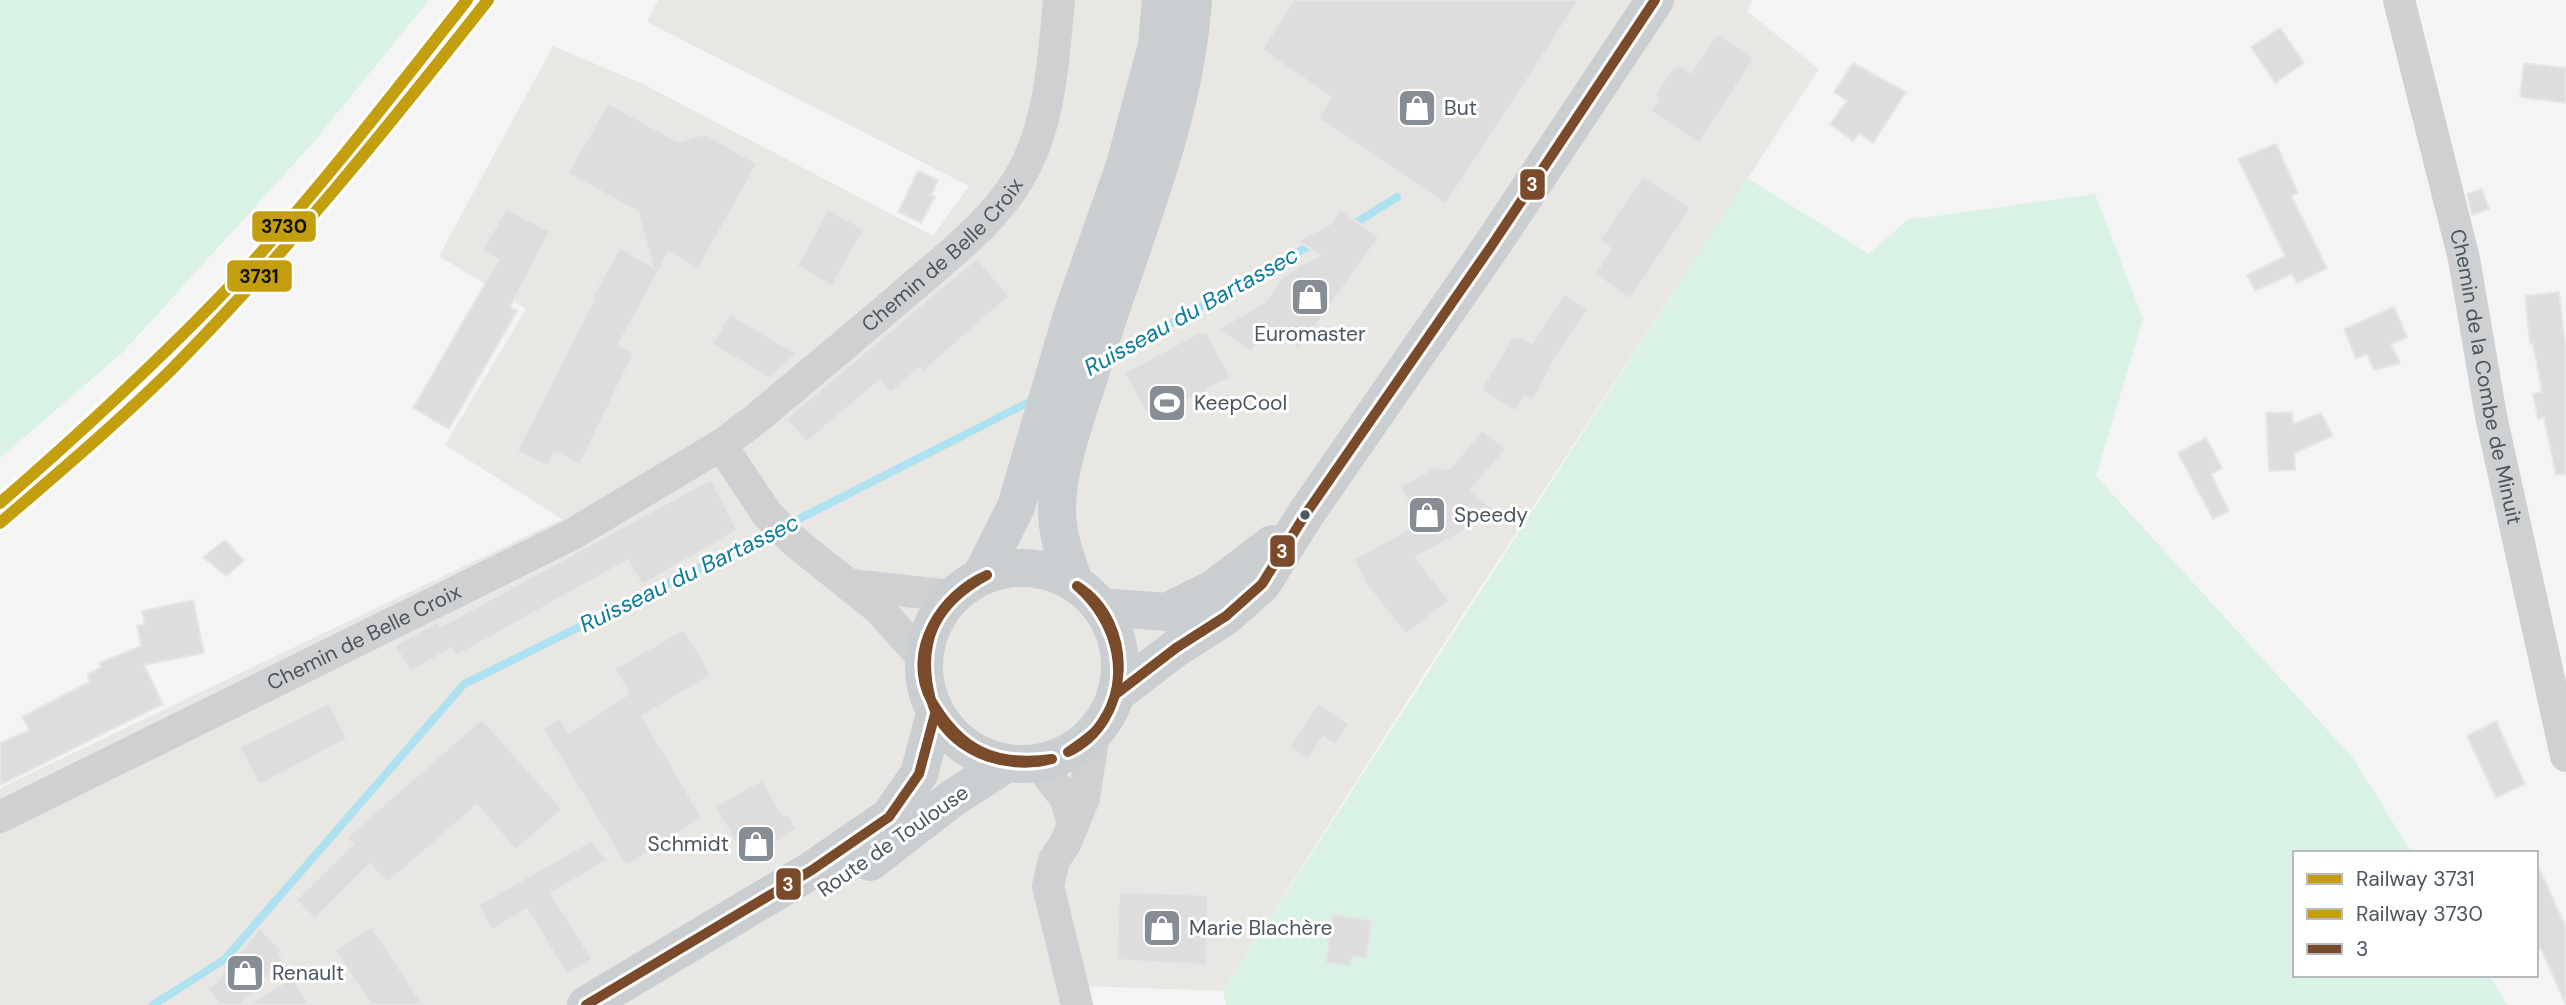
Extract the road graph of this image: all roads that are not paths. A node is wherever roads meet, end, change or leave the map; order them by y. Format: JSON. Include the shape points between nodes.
{"nodes":[{"id":1,"x":1059,"y":0,"type":"edge"},
{"id":2,"x":1161,"y":0,"type":"edge"},
{"id":3,"x":1194,"y":0,"type":"edge"},
{"id":4,"x":1655,"y":0,"type":"edge"},
{"id":5,"x":2399,"y":0,"type":"edge"},
{"id":6,"x":1090,"y":315,"type":"junction"},
{"id":7,"x":721,"y":445,"type":"junction"},
{"id":8,"x":1049,"y":448,"type":"junction"},
{"id":9,"x":1305,"y":515,"type":"junction"},
{"id":10,"x":1073,"y":582,"type":"junction"},
{"id":11,"x":852,"y":585,"type":"junction"},
{"id":12,"x":966,"y":586,"type":"junction"},
{"id":13,"x":1101,"y":607,"type":"junction"},
{"id":14,"x":923,"y":658,"type":"junction"},
{"id":15,"x":1116,"y":694,"type":"junction"},
{"id":16,"x":935,"y":714,"type":"junction"},
{"id":17,"x":1094,"y":733,"type":"junction"},
{"id":18,"x":2566,"y":756,"type":"edge"},
{"id":19,"x":1022,"y":763,"type":"junction"},
{"id":20,"x":0,"y":817,"type":"edge"},
{"id":21,"x":1073,"y":825,"type":"junction"},
{"id":22,"x":586,"y":1005,"type":"edge"},
{"id":23,"x":635,"y":1005,"type":"edge"},
{"id":24,"x":1077,"y":1005,"type":"edge"}],
"edges":[{"from":1,"to":7,"type":"street","name":"Chemin de Belle Croix","via":[[1040,131],[1013,189],[975,232]]},
{"from":2,"to":6,"type":"main road","via":[[1157,45]]},
{"from":3,"to":6,"type":"main road","via":[[1190,47],[1156,176]]},
{"from":4,"to":9,"type":"main road"},
{"from":5,"to":18,"type":"street","name":"Chemin de la Combe de Minuit","via":[[2464,260],[2491,416]]},
{"from":6,"to":8,"type":"main road"},
{"from":7,"to":11,"type":"street","via":[[767,514],[795,542]]},
{"from":7,"to":20,"type":"street","name":"Chemin de Belle Croix","via":[[571,535]]},
{"from":8,"to":10,"type":"main road","via":[[1058,535]]},
{"from":8,"to":12,"type":"main road"},
{"from":9,"to":13,"type":"main road","via":[[1213,589],[1167,612]]},
{"from":9,"to":15,"type":"main road","via":[[1262,584],[1226,617]]},
{"from":10,"to":12,"type":"main road","via":[[1044,570],[1012,568]]},
{"from":10,"to":13,"type":"main road"},
{"from":11,"to":12,"type":"street"},
{"from":11,"to":14,"type":"street"},
{"from":12,"to":14,"type":"main road","via":[[937,614]]},
{"from":13,"to":15,"type":"main road","via":[[1115,634],[1120,664]]},
{"from":14,"to":16,"type":"main road","via":[[925,687]]},
{"from":15,"to":17,"type":"main road"},
{"from":16,"to":19,"type":"main road","via":[[954,737],[978,754]]},
{"from":16,"to":22,"type":"main road","name":"Route de Toulouse","via":[[919,774],[889,817],[812,870]]},
{"from":17,"to":19,"type":"main road","via":[[1078,747]]},
{"from":17,"to":21,"type":"street","via":[[1084,798]]},
{"from":19,"to":21,"type":"street","via":[[1066,799]]},
{"from":19,"to":23,"type":"main road","name":"Route de Toulouse","via":[[953,798],[880,855]]},
{"from":21,"to":24,"type":"street","via":[[1054,860],[1048,886]]}]}
